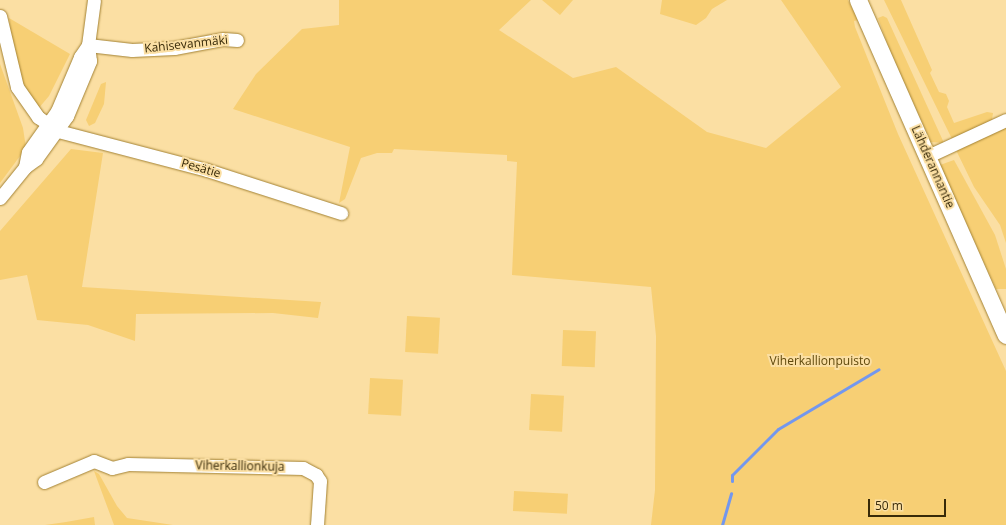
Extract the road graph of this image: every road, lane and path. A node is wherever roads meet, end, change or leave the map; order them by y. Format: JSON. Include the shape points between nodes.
{"nodes":[{"id":1,"x":94,"y":0,"type":"edge"},
{"id":2,"x":858,"y":0,"type":"edge"},
{"id":3,"x":0,"y":16,"type":"edge"},
{"id":4,"x":237,"y":40,"type":"dead end"},
{"id":5,"x":88,"y":45,"type":"junction"},
{"id":6,"x":1006,"y":120,"type":"edge"},
{"id":7,"x":53,"y":128,"type":"junction"},
{"id":8,"x":928,"y":156,"type":"junction"},
{"id":9,"x":0,"y":198,"type":"edge"},
{"id":10,"x":341,"y":213,"type":"dead end"},
{"id":11,"x":1006,"y":335,"type":"edge"},
{"id":12,"x":44,"y":482,"type":"dead end"},
{"id":13,"x":317,"y":525,"type":"edge"}],
"edges":[{"from":1,"to":5,"type":"street"},
{"from":2,"to":8,"type":"main road","name":"Lähderannantie"},
{"from":3,"to":7,"type":"street","via":[[17,87],[38,117]]},
{"from":4,"to":5,"type":"street","name":"Kahisevanmäki","via":[[223,39],[174,48],[132,50]]},
{"from":5,"to":7,"type":"street","via":[[89,65]]},
{"from":6,"to":8,"type":"street"},
{"from":7,"to":9,"type":"street","via":[[36,159],[25,167]]},
{"from":7,"to":10,"type":"street","name":"Pesätie","via":[[207,170]]},
{"from":8,"to":11,"type":"main road","name":"Lähderannantie"},
{"from":12,"to":13,"type":"street","name":"Viherkallionkuja","via":[[94,461],[112,468],[128,464],[303,468],[316,474],[320,481]]}]}
